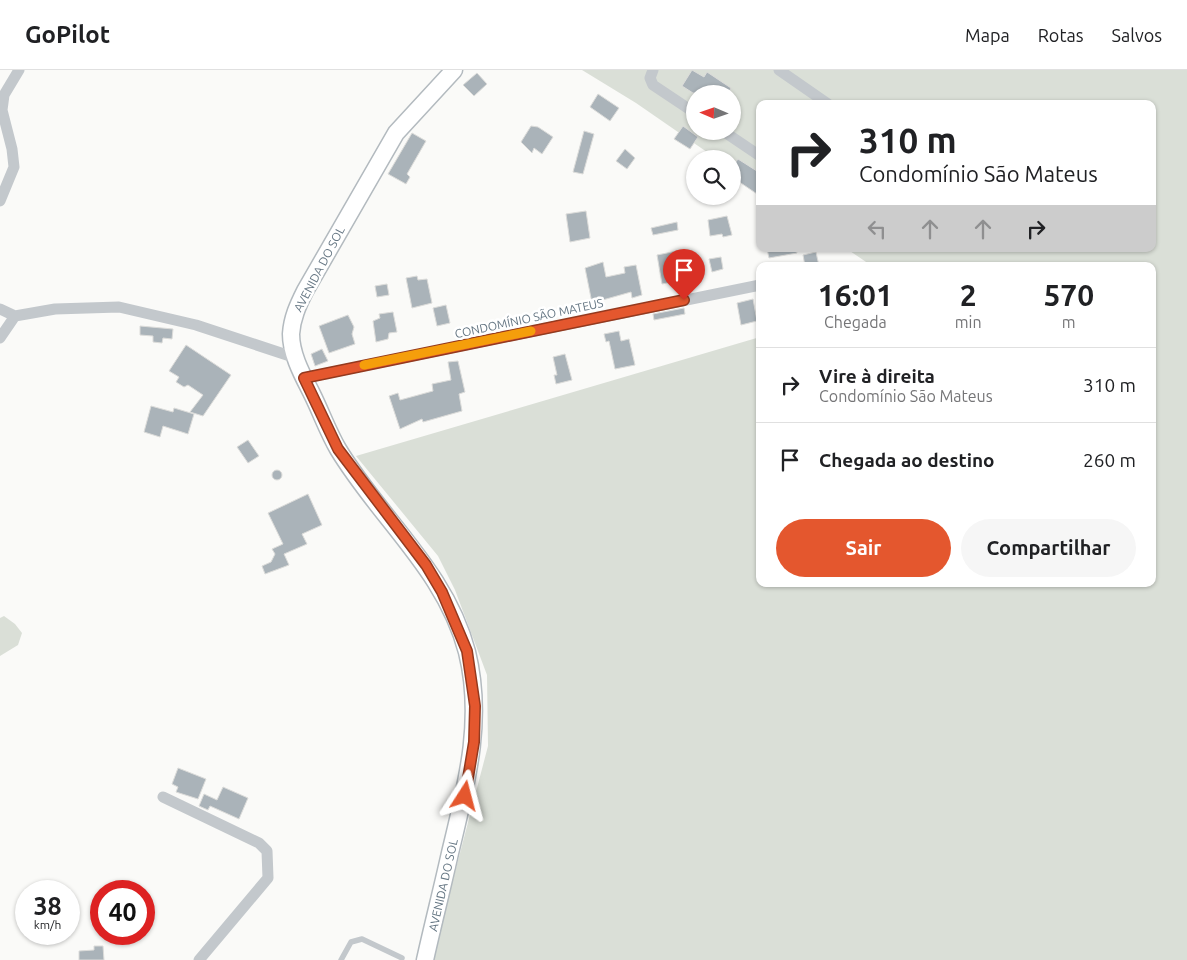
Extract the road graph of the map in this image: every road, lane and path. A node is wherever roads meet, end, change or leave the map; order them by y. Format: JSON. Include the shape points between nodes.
{"nodes":[{"id":1,"x":19,"y":70,"type":"edge"},
{"id":2,"x":454,"y":70,"type":"edge"},
{"id":3,"x":653,"y":70,"type":"edge"},
{"id":4,"x":779,"y":70,"type":"edge"},
{"id":5,"x":822,"y":100,"type":"edge"},
{"id":6,"x":686,"y":107,"type":"edge"},
{"id":7,"x":736,"y":140,"type":"edge"},
{"id":8,"x":756,"y":153,"type":"edge"},
{"id":9,"x":0,"y":201,"type":"edge"},
{"id":10,"x":756,"y":285,"type":"edge"},
{"id":11,"x":0,"y":308,"type":"edge"},
{"id":12,"x":15,"y":316,"type":"junction"},
{"id":13,"x":0,"y":338,"type":"edge"},
{"id":14,"x":296,"y":358,"type":"junction"},
{"id":15,"x":304,"y":378,"type":"junction"},
{"id":16,"x":163,"y":797,"type":"dead end"},
{"id":17,"x":403,"y":959,"type":"edge"},
{"id":18,"x":199,"y":960,"type":"edge"},
{"id":19,"x":341,"y":960,"type":"edge"},
{"id":20,"x":425,"y":960,"type":"edge"}],
"edges":[{"from":1,"to":9,"type":"street","via":[[4,95],[2,110],[14,167]]},
{"from":2,"to":14,"type":"street","name":"AVENIDA DO SOL","via":[[396,133],[305,291],[292,326]]},
{"from":3,"to":6,"type":"street","via":[[650,78],[653,85]]},
{"from":4,"to":5,"type":"street"},
{"from":7,"to":8,"type":"street"},
{"from":10,"to":15,"type":"street","name":"CONDOMÍNIO SÃO MATEUS"},
{"from":11,"to":12,"type":"street"},
{"from":12,"to":13,"type":"street"},
{"from":12,"to":14,"type":"street","via":[[55,309],[119,306],[196,325]]},
{"from":14,"to":15,"type":"street","name":"AVENIDA DO SOL"},
{"from":15,"to":20,"type":"street","name":"AVENIDA DO SOL","via":[[338,449],[426,565],[442,592],[467,651],[475,706],[474,742],[465,796]]},
{"from":16,"to":18,"type":"street","via":[[259,843],[267,851],[268,878]]},
{"from":17,"to":19,"type":"lane","via":[[362,940],[351,942]]}]}
